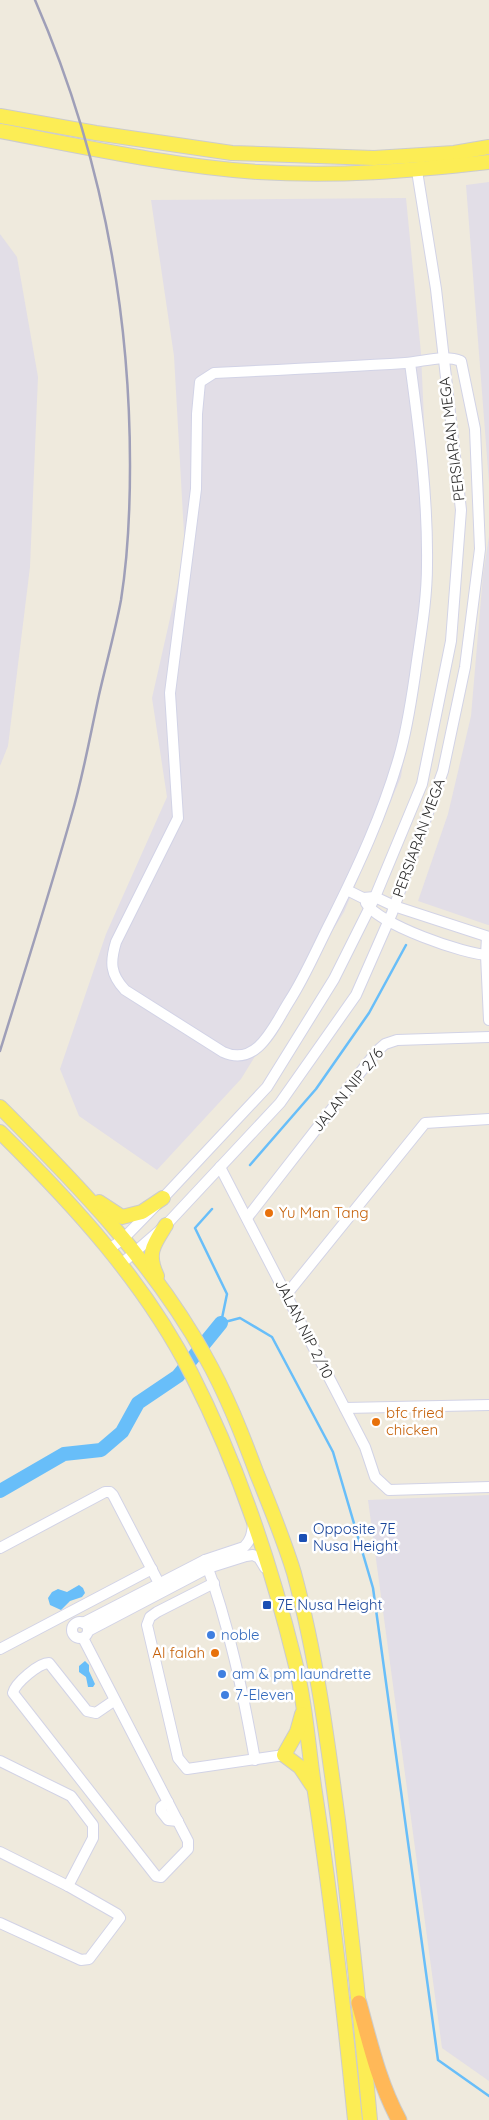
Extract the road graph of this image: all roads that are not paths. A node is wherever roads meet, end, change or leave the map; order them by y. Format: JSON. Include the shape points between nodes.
{"nodes":[{"id":1,"x":0,"y":116,"type":"edge"},
{"id":2,"x":0,"y":131,"type":"edge"},
{"id":3,"x":489,"y":147,"type":"edge"},
{"id":4,"x":489,"y":162,"type":"edge"},
{"id":5,"x":417,"y":171,"type":"junction"},
{"id":6,"x":443,"y":359,"type":"junction"},
{"id":7,"x":410,"y":363,"type":"junction"},
{"id":8,"x":347,"y":890,"type":"junction"},
{"id":9,"x":375,"y":896,"type":"junction"},
{"id":10,"x":363,"y":898,"type":"junction"},
{"id":11,"x":394,"y":906,"type":"junction"},
{"id":12,"x":369,"y":908,"type":"junction"},
{"id":13,"x":388,"y":922,"type":"junction"},
{"id":14,"x":488,"y":937,"type":"edge"},
{"id":15,"x":487,"y":955,"type":"edge"},
{"id":16,"x":489,"y":1020,"type":"edge"},
{"id":17,"x":489,"y":1037,"type":"edge"},
{"id":18,"x":0,"y":1107,"type":"edge"},
{"id":19,"x":489,"y":1119,"type":"edge"},
{"id":20,"x":0,"y":1132,"type":"edge"},
{"id":21,"x":220,"y":1167,"type":"junction"},
{"id":22,"x":77,"y":1184,"type":"junction"},
{"id":23,"x":163,"y":1198,"type":"junction"},
{"id":24,"x":247,"y":1218,"type":"junction"},
{"id":25,"x":166,"y":1225,"type":"junction"},
{"id":26,"x":123,"y":1239,"type":"junction"},
{"id":27,"x":108,"y":1250,"type":"junction"},
{"id":28,"x":135,"y":1253,"type":"junction"},
{"id":29,"x":120,"y":1265,"type":"junction"},
{"id":30,"x":286,"y":1295,"type":"junction"},
{"id":31,"x":169,"y":1298,"type":"junction"},
{"id":32,"x":489,"y":1404,"type":"edge"},
{"id":33,"x":345,"y":1408,"type":"junction"},
{"id":34,"x":489,"y":1487,"type":"edge"},
{"id":35,"x":253,"y":1523,"type":"junction"},
{"id":36,"x":0,"y":1548,"type":"edge"},
{"id":37,"x":206,"y":1564,"type":"junction"},
{"id":38,"x":152,"y":1569,"type":"junction"},
{"id":39,"x":273,"y":1580,"type":"junction"},
{"id":40,"x":214,"y":1583,"type":"junction"},
{"id":41,"x":161,"y":1588,"type":"junction"},
{"id":42,"x":0,"y":1650,"type":"edge"},
{"id":43,"x":115,"y":1700,"type":"junction"},
{"id":44,"x":303,"y":1709,"type":"junction"},
{"id":45,"x":284,"y":1755,"type":"junction"},
{"id":46,"x":255,"y":1760,"type":"junction"},
{"id":47,"x":0,"y":1761,"type":"edge"},
{"id":48,"x":314,"y":1788,"type":"junction"},
{"id":49,"x":0,"y":1852,"type":"edge"},
{"id":50,"x":68,"y":1886,"type":"junction"},
{"id":51,"x":0,"y":1923,"type":"edge"},
{"id":52,"x":359,"y":2003,"type":"junction"},
{"id":53,"x":347,"y":2054,"type":"junction"},
{"id":54,"x":347,"y":2120,"type":"edge"},
{"id":55,"x":355,"y":2120,"type":"edge"},
{"id":56,"x":370,"y":2120,"type":"edge"},
{"id":57,"x":399,"y":2120,"type":"edge"}],
"edges":[{"from":1,"to":3,"type":"main road","via":[[232,153],[374,158],[454,153]]},
{"from":2,"to":5,"type":"main road","via":[[177,163],[258,172]]},
{"from":4,"to":5,"type":"main road"},
{"from":5,"to":6,"type":"street","via":[[436,289]]},
{"from":6,"to":7,"type":"street"},
{"from":6,"to":9,"type":"street","name":"PERSIARAN MEGA","via":[[461,510],[451,642],[422,784]]},
{"from":6,"to":11,"type":"street","name":"PERSIARAN MEGA","via":[[461,361],[464,368],[474,429],[480,549],[465,667],[443,771]]},
{"from":7,"to":8,"type":"street","via":[[418,419],[427,538],[424,613],[407,728],[399,757],[378,818]]},
{"from":7,"to":8,"type":"street","via":[[214,373],[200,382],[196,489],[170,693],[178,818],[116,942],[111,959],[113,969],[125,990],[223,1052],[239,1057],[247,1055],[264,1040],[295,992]]},
{"from":8,"to":10,"type":"street"},
{"from":9,"to":10,"type":"street"},
{"from":9,"to":11,"type":"street"},
{"from":9,"to":12,"type":"street","name":"PERSIARAN MEGA"},
{"from":10,"to":12,"type":"street"},
{"from":11,"to":13,"type":"street","name":"PERSIARAN MEGA"},
{"from":11,"to":14,"type":"street"},
{"from":12,"to":13,"type":"street"},
{"from":12,"to":23,"type":"street","name":"PERSIARAN MEGA","via":[[334,979],[267,1086]]},
{"from":13,"to":15,"type":"street","via":[[466,952]]},
{"from":13,"to":21,"type":"street","name":"PERSIARAN MEGA","via":[[356,995],[280,1103]]},
{"from":14,"to":15,"type":"street"},
{"from":15,"to":16,"type":"street"},
{"from":17,"to":24,"type":"street","name":"JALAN NIP 2/6","via":[[397,1040],[385,1044]]},
{"from":18,"to":22,"type":"main road"},
{"from":19,"to":30,"type":"street","via":[[425,1123]]},
{"from":20,"to":27,"type":"main road","via":[[64,1196]]},
{"from":21,"to":24,"type":"street","name":"JALAN NIP 2/10"},
{"from":21,"to":25,"type":"street","name":"PERSIARAN MEGA"},
{"from":22,"to":23,"type":"main road","via":[[122,1217],[142,1212]]},
{"from":22,"to":26,"type":"main road"},
{"from":23,"to":26,"type":"street","name":"PERSIARAN MEGA"},
{"from":24,"to":30,"type":"street","name":"JALAN NIP 2/10"},
{"from":25,"to":28,"type":"street","name":"PERSIARAN MEGA"},
{"from":25,"to":31,"type":"main road","via":[[154,1243],[151,1262]]},
{"from":26,"to":27,"type":"street","name":"PERSIARAN MEGA"},
{"from":26,"to":28,"type":"main road"},
{"from":27,"to":29,"type":"main road"},
{"from":28,"to":29,"type":"street","name":"PERSIARAN MEGA"},
{"from":28,"to":31,"type":"main road"},
{"from":29,"to":35,"type":"main road","via":[[153,1310],[191,1373]]},
{"from":30,"to":33,"type":"street","name":"JALAN NIP 2/10"},
{"from":31,"to":52,"type":"main road","via":[[206,1357],[245,1441],[293,1571],[315,1658],[328,1739]]},
{"from":32,"to":33,"type":"street"},
{"from":33,"to":34,"type":"street","name":"JALAN NIP 2/10","via":[[366,1447],[375,1478],[389,1490]]},
{"from":35,"to":37,"type":"street","via":[[252,1534],[244,1547]]},
{"from":35,"to":39,"type":"main road"},
{"from":36,"to":38,"type":"street","via":[[110,1492]]},
{"from":37,"to":39,"type":"street","via":[[253,1555],[259,1558]]},
{"from":37,"to":40,"type":"street"},
{"from":37,"to":41,"type":"street"},
{"from":38,"to":41,"type":"street"},
{"from":38,"to":42,"type":"street"},
{"from":39,"to":44,"type":"main road","via":[[295,1661]]},
{"from":40,"to":46,"type":"street","via":[[245,1700]]},
{"from":40,"to":46,"type":"street","via":[[157,1612],[147,1625],[182,1764],[187,1769]]},
{"from":41,"to":43,"type":"street","via":[[85,1630]]},
{"from":43,"to":43,"type":"street","via":[[96,1713],[88,1712],[49,1663],[42,1664],[16,1685],[13,1693],[156,1876],[161,1877],[188,1849],[188,1840],[178,1821],[168,1820],[161,1811],[168,1802]]},
{"from":44,"to":45,"type":"main road","via":[[297,1732]]},
{"from":44,"to":48,"type":"main road"},
{"from":45,"to":46,"type":"street"},
{"from":45,"to":48,"type":"main road","via":[[300,1767]]},
{"from":47,"to":50,"type":"street","via":[[71,1796],[93,1825],[93,1838]]},
{"from":48,"to":53,"type":"main road"},
{"from":49,"to":50,"type":"street"},
{"from":50,"to":51,"type":"street","via":[[120,1918],[89,1959],[81,1960]]},
{"from":52,"to":56,"type":"main road"},
{"from":52,"to":57,"type":"highway","via":[[380,2075]]},
{"from":53,"to":54,"type":"main road"},
{"from":53,"to":55,"type":"main road"}]}
